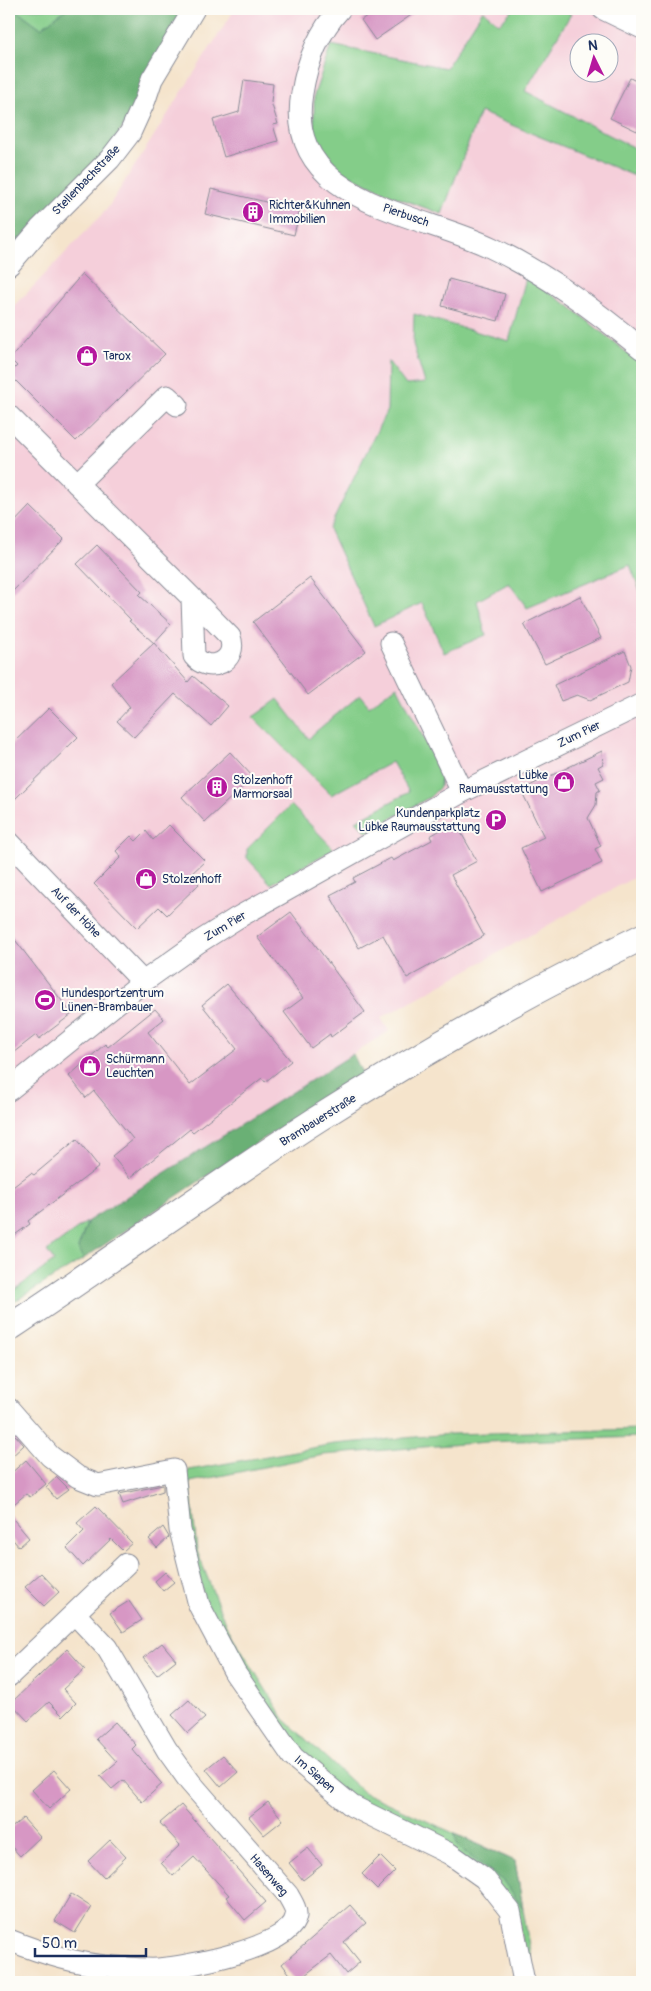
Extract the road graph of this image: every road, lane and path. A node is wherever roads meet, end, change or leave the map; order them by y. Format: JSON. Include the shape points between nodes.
{"nodes":[{"id":1,"x":194,"y":9,"type":"edge"},
{"id":2,"x":340,"y":9,"type":"edge"},
{"id":3,"x":604,"y":9,"type":"edge"},
{"id":4,"x":642,"y":28,"type":"edge"},
{"id":5,"x":9,"y":265,"type":"edge"},
{"id":6,"x":642,"y":349,"type":"edge"},
{"id":7,"x":177,"y":405,"type":"dead end"},
{"id":8,"x":9,"y":416,"type":"edge"},
{"id":9,"x":77,"y":484,"type":"junction"},
{"id":10,"x":192,"y":598,"type":"dead end"},
{"id":11,"x":391,"y":643,"type":"dead end"},
{"id":12,"x":642,"y":704,"type":"edge"},
{"id":13,"x":462,"y":792,"type":"junction"},
{"id":14,"x":9,"y":842,"type":"edge"},
{"id":15,"x":642,"y":937,"type":"edge"},
{"id":16,"x":143,"y":982,"type":"junction"},
{"id":17,"x":9,"y":1090,"type":"edge"},
{"id":18,"x":9,"y":1328,"type":"edge"},
{"id":19,"x":9,"y":1409,"type":"edge"},
{"id":20,"x":126,"y":1564,"type":"dead end"},
{"id":21,"x":75,"y":1614,"type":"junction"},
{"id":22,"x":9,"y":1676,"type":"edge"},
{"id":23,"x":9,"y":1940,"type":"edge"},
{"id":24,"x":524,"y":1982,"type":"edge"}],
"edges":[{"from":1,"to":5,"type":"street","name":"Stellenbachstraße","via":[[152,79],[130,132],[110,158],[40,228]]},
{"from":2,"to":6,"type":"street","name":"Pierbusch","via":[[315,46],[304,78],[298,118],[303,140],[313,161],[328,176],[367,201],[453,231],[525,264],[590,307]]},
{"from":3,"to":4,"type":"street"},
{"from":7,"to":9,"type":"street","via":[[167,396]]},
{"from":8,"to":9,"type":"street"},
{"from":9,"to":10,"type":"street"},
{"from":11,"to":13,"type":"street"},
{"from":12,"to":13,"type":"street","name":"Zum Pier"},
{"from":13,"to":16,"type":"street","name":"Zum Pier","via":[[258,905]]},
{"from":14,"to":16,"type":"street","name":"Auf der Höhe"},
{"from":15,"to":18,"type":"main road","name":"Brambauerstraße","via":[[538,990],[316,1120]]},
{"from":16,"to":17,"type":"street","name":"Zum Pier"},
{"from":19,"to":24,"type":"street","name":"Im Siepen","via":[[50,1456],[78,1477],[98,1484],[174,1470],[180,1530],[199,1605],[235,1674],[293,1757],[352,1806],[450,1854],[484,1878],[510,1911]]},
{"from":20,"to":21,"type":"street"},
{"from":21,"to":22,"type":"street"},
{"from":21,"to":23,"type":"street","name":"Hasenweg","via":[[107,1648],[167,1750],[222,1822],[288,1895],[296,1916],[292,1926],[280,1935],[241,1953],[156,1969],[102,1966],[67,1959]]}]}
